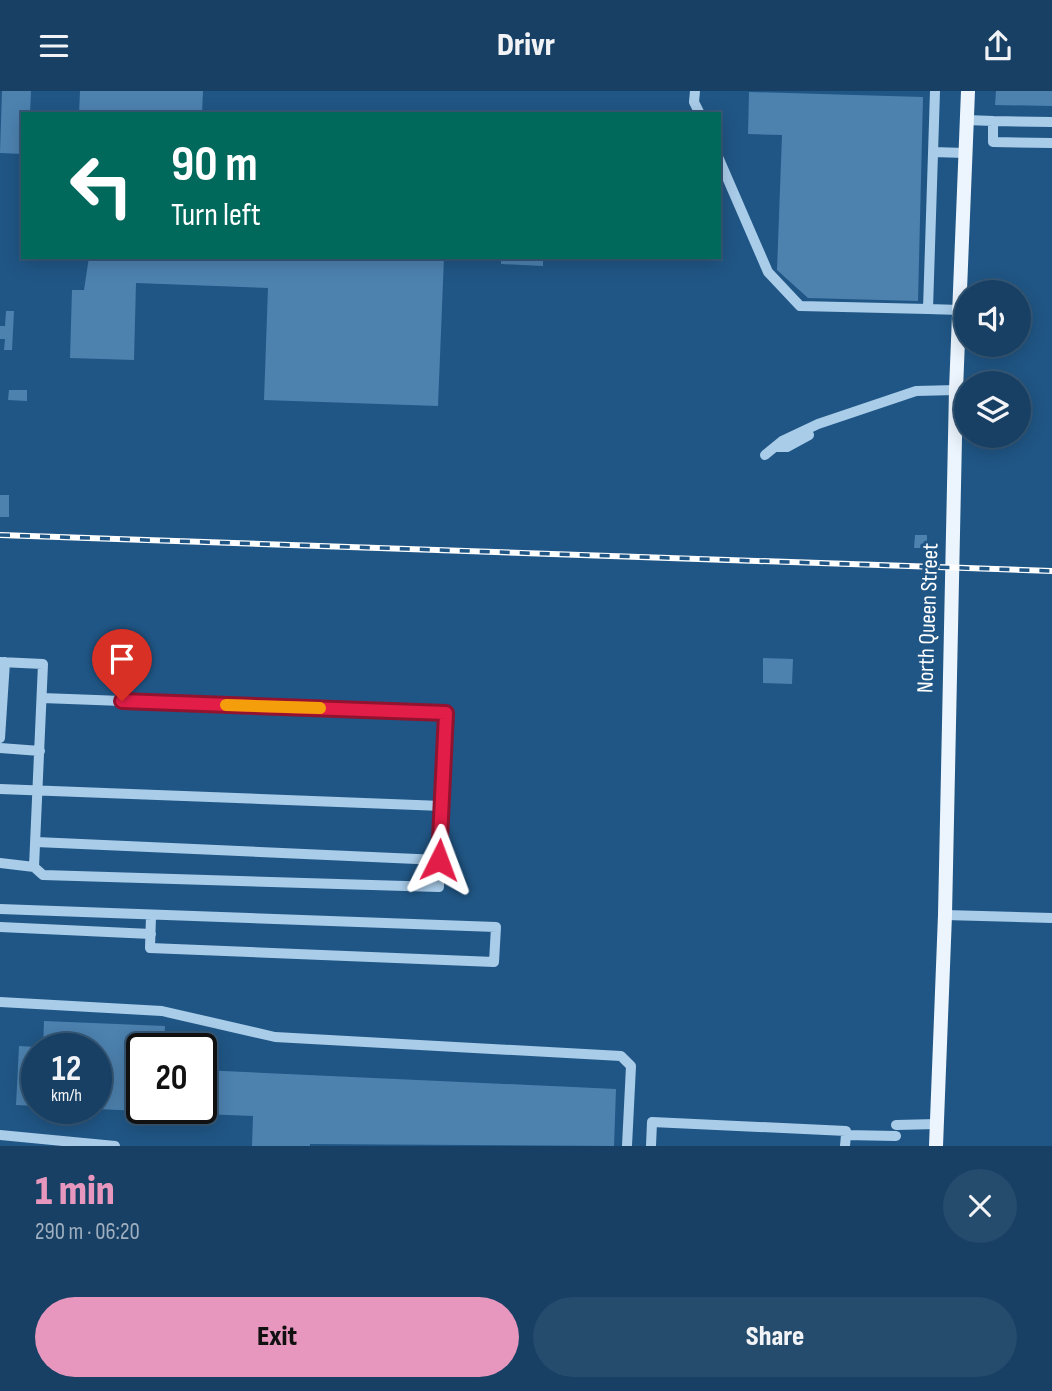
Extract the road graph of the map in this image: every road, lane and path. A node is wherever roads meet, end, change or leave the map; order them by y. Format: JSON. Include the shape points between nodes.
{"nodes":[{"id":1,"x":695,"y":91,"type":"edge"},
{"id":2,"x":935,"y":91,"type":"edge"},
{"id":3,"x":968,"y":91,"type":"edge"},
{"id":4,"x":699,"y":112,"type":"edge"},
{"id":5,"x":967,"y":120,"type":"junction"},
{"id":6,"x":993,"y":121,"type":"junction"},
{"id":7,"x":1052,"y":122,"type":"edge"},
{"id":8,"x":1052,"y":143,"type":"edge"},
{"id":9,"x":933,"y":152,"type":"junction"},
{"id":10,"x":965,"y":153,"type":"junction"},
{"id":11,"x":721,"y":164,"type":"edge"},
{"id":12,"x":961,"y":280,"type":"edge"},
{"id":13,"x":928,"y":309,"type":"junction"},
{"id":14,"x":954,"y":310,"type":"edge"},
{"id":15,"x":954,"y":390,"type":"edge"},
{"id":16,"x":955,"y":448,"type":"edge"},
{"id":17,"x":765,"y":455,"type":"dead end"},
{"id":18,"x":2,"y":662,"type":"edge"},
{"id":19,"x":42,"y":698,"type":"junction"},
{"id":20,"x":1,"y":710,"type":"edge"},
{"id":21,"x":0,"y":738,"type":"edge"},
{"id":22,"x":0,"y":748,"type":"edge"},
{"id":23,"x":40,"y":751,"type":"junction"},
{"id":24,"x":0,"y":789,"type":"edge"},
{"id":25,"x":38,"y":791,"type":"junction"},
{"id":26,"x":442,"y":806,"type":"junction"},
{"id":27,"x":36,"y":842,"type":"junction"},
{"id":28,"x":439,"y":860,"type":"junction"},
{"id":29,"x":0,"y":863,"type":"edge"},
{"id":30,"x":34,"y":867,"type":"junction"},
{"id":31,"x":0,"y":909,"type":"edge"},
{"id":32,"x":945,"y":915,"type":"junction"},
{"id":33,"x":151,"y":916,"type":"junction"},
{"id":34,"x":1052,"y":918,"type":"edge"},
{"id":35,"x":0,"y":927,"type":"edge"},
{"id":36,"x":151,"y":934,"type":"junction"},
{"id":37,"x":0,"y":1002,"type":"edge"},
{"id":38,"x":937,"y":1124,"type":"junction"},
{"id":39,"x":0,"y":1135,"type":"edge"},
{"id":40,"x":846,"y":1140,"type":"edge"},
{"id":41,"x":115,"y":1146,"type":"edge"},
{"id":42,"x":626,"y":1146,"type":"edge"},
{"id":43,"x":651,"y":1146,"type":"edge"},
{"id":44,"x":936,"y":1146,"type":"edge"}],
"edges":[{"from":1,"to":4,"type":"street"},
{"from":2,"to":9,"type":"street"},
{"from":3,"to":5,"type":"main road","name":"North Queen Street"},
{"from":5,"to":6,"type":"street"},
{"from":5,"to":10,"type":"main road","name":"North Queen Street"},
{"from":6,"to":7,"type":"street"},
{"from":6,"to":8,"type":"street","via":[[993,142]]},
{"from":9,"to":10,"type":"street"},
{"from":9,"to":13,"type":"street"},
{"from":10,"to":12,"type":"main road","name":"North Queen Street"},
{"from":11,"to":13,"type":"street","via":[[768,272],[800,306]]},
{"from":13,"to":14,"type":"street"},
{"from":15,"to":17,"type":"street","via":[[916,391],[840,418]]},
{"from":16,"to":32,"type":"main road","name":"North Queen Street"},
{"from":18,"to":19,"type":"street","via":[[43,664]]},
{"from":18,"to":20,"type":"street"},
{"from":19,"to":23,"type":"street"},
{"from":19,"to":26,"type":"street","via":[[446,713]]},
{"from":20,"to":21,"type":"street"},
{"from":22,"to":23,"type":"street"},
{"from":23,"to":25,"type":"street"},
{"from":24,"to":25,"type":"street"},
{"from":25,"to":26,"type":"street"},
{"from":25,"to":27,"type":"street"},
{"from":26,"to":28,"type":"street"},
{"from":27,"to":28,"type":"street"},
{"from":27,"to":30,"type":"street"},
{"from":28,"to":30,"type":"street","via":[[439,887],[43,875]]},
{"from":29,"to":30,"type":"street"},
{"from":31,"to":33,"type":"street"},
{"from":32,"to":34,"type":"street"},
{"from":32,"to":38,"type":"main road","name":"North Queen Street"},
{"from":33,"to":36,"type":"street"},
{"from":33,"to":36,"type":"street","via":[[496,927],[494,962],[150,948]]},
{"from":35,"to":36,"type":"street"},
{"from":37,"to":42,"type":"street","via":[[162,1011],[275,1037],[621,1056],[631,1066]]},
{"from":38,"to":40,"type":"street"},
{"from":38,"to":44,"type":"main road","name":"North Queen Street"},
{"from":39,"to":41,"type":"street"},
{"from":40,"to":43,"type":"street","via":[[846,1131],[652,1122]]}]}
